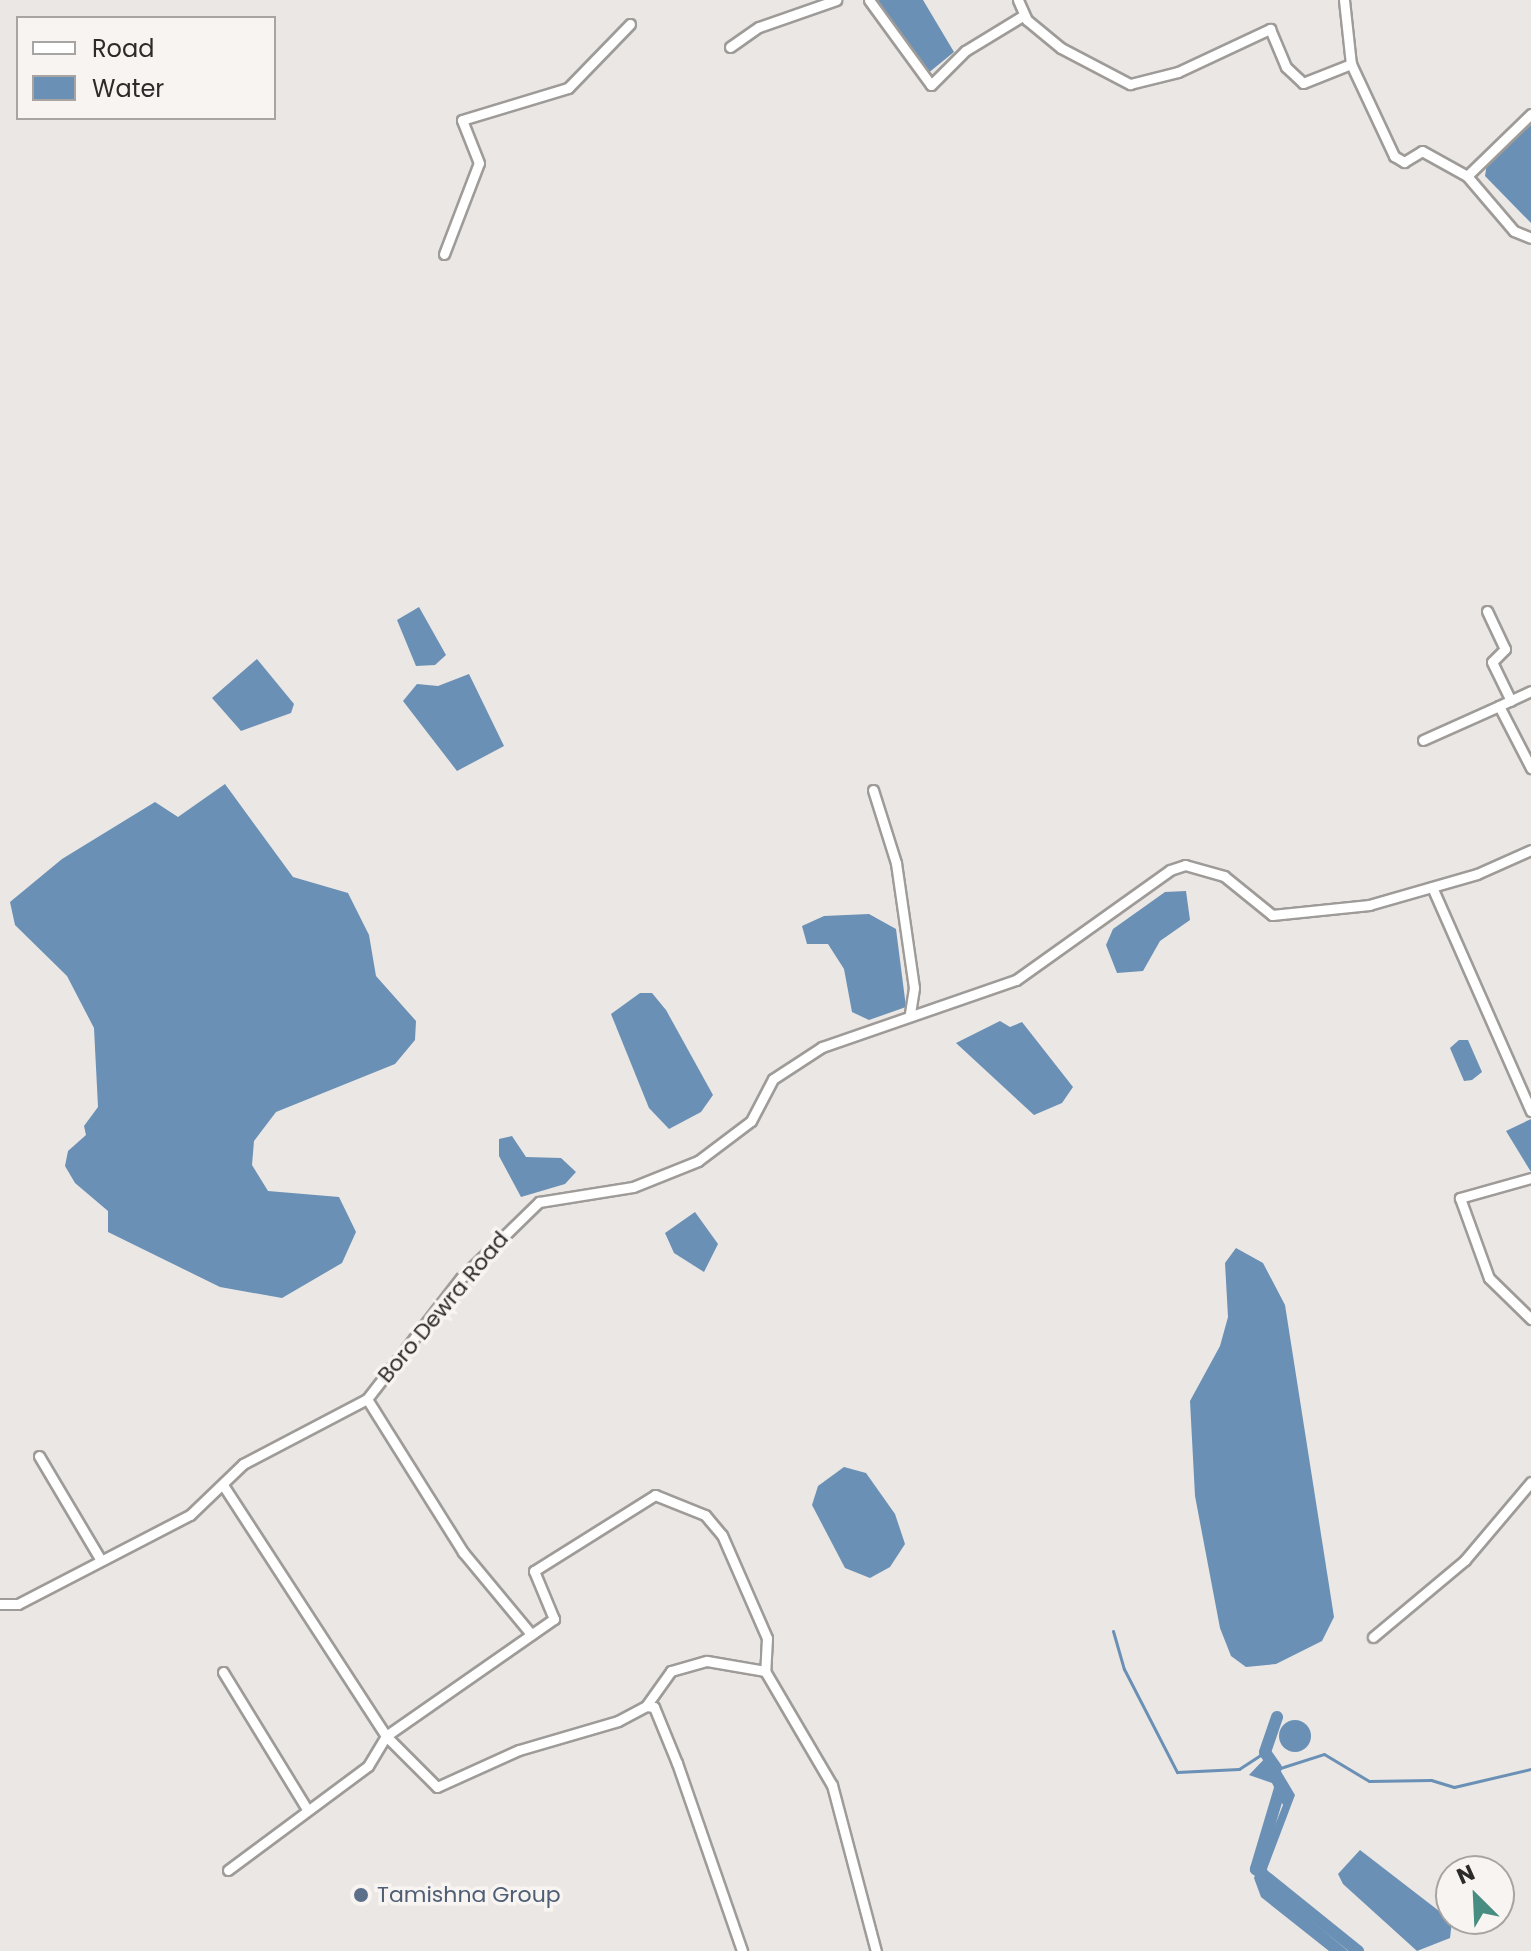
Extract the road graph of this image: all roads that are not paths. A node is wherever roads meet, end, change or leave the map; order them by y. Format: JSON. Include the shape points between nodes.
{"nodes":[{"id":1,"x":836,"y":0,"type":"edge"},
{"id":2,"x":869,"y":0,"type":"edge"},
{"id":3,"x":1018,"y":0,"type":"edge"},
{"id":4,"x":1344,"y":0,"type":"edge"},
{"id":5,"x":1024,"y":15,"type":"junction"},
{"id":6,"x":630,"y":24,"type":"dead end"},
{"id":7,"x":730,"y":47,"type":"dead end"},
{"id":8,"x":1351,"y":64,"type":"junction"},
{"id":9,"x":1531,"y":114,"type":"edge"},
{"id":10,"x":1467,"y":176,"type":"junction"},
{"id":11,"x":1531,"y":238,"type":"edge"},
{"id":12,"x":444,"y":254,"type":"dead end"},
{"id":13,"x":1487,"y":611,"type":"dead end"},
{"id":14,"x":1531,"y":691,"type":"edge"},
{"id":15,"x":1511,"y":701,"type":"junction"},
{"id":16,"x":1499,"y":706,"type":"junction"},
{"id":17,"x":1423,"y":740,"type":"dead end"},
{"id":18,"x":1531,"y":768,"type":"edge"},
{"id":19,"x":873,"y":790,"type":"dead end"},
{"id":20,"x":1531,"y":850,"type":"edge"},
{"id":21,"x":1432,"y":887,"type":"junction"},
{"id":22,"x":910,"y":1014,"type":"junction"},
{"id":23,"x":1531,"y":1111,"type":"edge"},
{"id":24,"x":1531,"y":1178,"type":"edge"},
{"id":25,"x":1531,"y":1319,"type":"edge"},
{"id":26,"x":367,"y":1399,"type":"junction"},
{"id":27,"x":39,"y":1456,"type":"dead end"},
{"id":28,"x":1531,"y":1482,"type":"edge"},
{"id":29,"x":223,"y":1485,"type":"junction"},
{"id":30,"x":99,"y":1557,"type":"junction"},
{"id":31,"x":0,"y":1604,"type":"edge"},
{"id":32,"x":531,"y":1634,"type":"junction"},
{"id":33,"x":1373,"y":1637,"type":"dead end"},
{"id":34,"x":765,"y":1671,"type":"junction"},
{"id":35,"x":223,"y":1672,"type":"dead end"},
{"id":36,"x":646,"y":1706,"type":"junction"},
{"id":37,"x":386,"y":1736,"type":"junction"},
{"id":38,"x":307,"y":1809,"type":"junction"},
{"id":39,"x":228,"y":1870,"type":"dead end"},
{"id":40,"x":742,"y":1951,"type":"edge"},
{"id":41,"x":876,"y":1951,"type":"edge"}],
"edges":[{"from":1,"to":7,"type":"street","via":[[759,27]]},
{"from":2,"to":5,"type":"street","via":[[931,85],[965,51]]},
{"from":3,"to":5,"type":"street"},
{"from":4,"to":8,"type":"street"},
{"from":5,"to":8,"type":"street","via":[[1061,48],[1130,84],[1178,72],[1270,29],[1286,67],[1303,83]]},
{"from":6,"to":12,"type":"street","via":[[568,88],[462,120],[479,163]]},
{"from":8,"to":10,"type":"street","via":[[1394,156],[1404,162],[1422,151]]},
{"from":9,"to":10,"type":"street"},
{"from":10,"to":11,"type":"street","via":[[1514,231]]},
{"from":13,"to":15,"type":"street","via":[[1505,649],[1492,662]]},
{"from":14,"to":15,"type":"street"},
{"from":15,"to":16,"type":"street"},
{"from":16,"to":17,"type":"street"},
{"from":16,"to":18,"type":"street"},
{"from":19,"to":22,"type":"street","via":[[896,863],[914,988]]},
{"from":20,"to":21,"type":"street","name":"Boro Dewra Road"},
{"from":21,"to":22,"type":"street","name":"Boro Dewra Road","via":[[1369,905],[1272,915],[1224,876],[1185,865],[1105,911],[1016,980]]},
{"from":21,"to":23,"type":"street"},
{"from":22,"to":26,"type":"street","name":"Boro Dewra Road","via":[[822,1047],[773,1079],[751,1121],[698,1161],[633,1187],[539,1202],[461,1278]]},
{"from":24,"to":25,"type":"street","via":[[1460,1198],[1489,1278]]},
{"from":26,"to":29,"type":"street","name":"Boro Dewra Road","via":[[243,1464]]},
{"from":26,"to":32,"type":"street","via":[[463,1552]]},
{"from":27,"to":30,"type":"street"},
{"from":28,"to":33,"type":"street","via":[[1465,1560]]},
{"from":29,"to":30,"type":"street","name":"Boro Dewra Road","via":[[190,1515]]},
{"from":29,"to":37,"type":"street"},
{"from":30,"to":31,"type":"street","name":"Boro Dewra Road","via":[[18,1604]]},
{"from":32,"to":34,"type":"street","via":[[554,1619],[534,1571],[578,1537],[665,1493],[705,1515],[722,1535],[768,1643]]},
{"from":32,"to":37,"type":"street"},
{"from":34,"to":36,"type":"street","via":[[707,1661],[671,1671]]},
{"from":34,"to":41,"type":"street","via":[[832,1785]]},
{"from":35,"to":38,"type":"street"},
{"from":36,"to":37,"type":"street","via":[[437,1787]]},
{"from":36,"to":40,"type":"street","via":[[654,1707],[677,1763]]},
{"from":37,"to":38,"type":"street","via":[[368,1766]]},
{"from":38,"to":39,"type":"street"}]}
